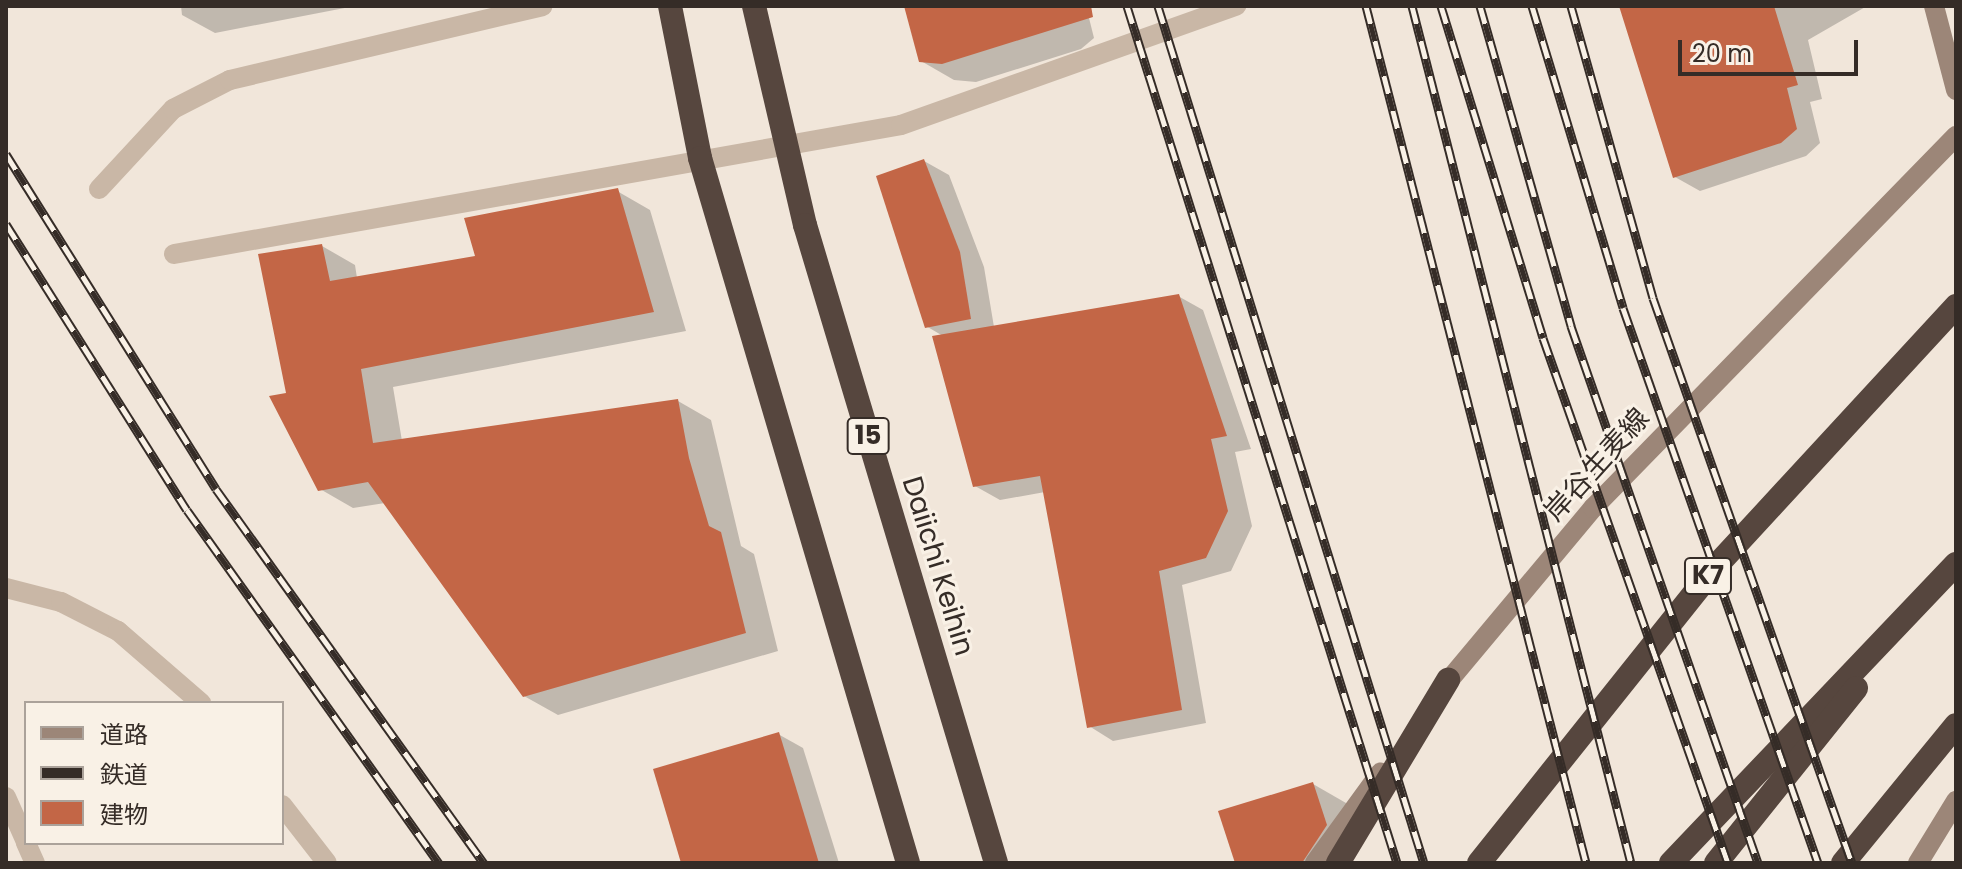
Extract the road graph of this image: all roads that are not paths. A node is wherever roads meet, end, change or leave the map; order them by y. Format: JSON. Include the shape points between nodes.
{"nodes":[{"id":1,"x":542,"y":6,"type":"edge"},
{"id":2,"x":670,"y":6,"type":"edge"},
{"id":3,"x":754,"y":6,"type":"edge"},
{"id":4,"x":1236,"y":6,"type":"edge"},
{"id":5,"x":1934,"y":6,"type":"edge"},
{"id":6,"x":1956,"y":90,"type":"edge"},
{"id":7,"x":1956,"y":136,"type":"edge"},
{"id":8,"x":785,"y":143,"type":"junction"},
{"id":9,"x":700,"y":158,"type":"junction"},
{"id":10,"x":99,"y":189,"type":"dead end"},
{"id":11,"x":174,"y":254,"type":"dead end"},
{"id":12,"x":1956,"y":306,"type":"edge"},
{"id":13,"x":1956,"y":564,"type":"edge"},
{"id":14,"x":6,"y":588,"type":"edge"},
{"id":15,"x":1448,"y":680,"type":"junction"},
{"id":16,"x":199,"y":701,"type":"edge"},
{"id":17,"x":1956,"y":725,"type":"edge"},
{"id":18,"x":6,"y":797,"type":"edge"},
{"id":19,"x":1956,"y":801,"type":"edge"},
{"id":20,"x":284,"y":808,"type":"edge"},
{"id":21,"x":24,"y":838,"type":"edge"},
{"id":22,"x":1484,"y":857,"type":"edge"},
{"id":23,"x":327,"y":863,"type":"edge"},
{"id":24,"x":908,"y":863,"type":"edge"},
{"id":25,"x":996,"y":863,"type":"edge"},
{"id":26,"x":1315,"y":863,"type":"edge"},
{"id":27,"x":1338,"y":863,"type":"edge"},
{"id":28,"x":1671,"y":863,"type":"edge"},
{"id":29,"x":1716,"y":863,"type":"edge"},
{"id":30,"x":1843,"y":863,"type":"edge"},
{"id":31,"x":1918,"y":863,"type":"edge"}],
"edges":[{"from":1,"to":10,"type":"street","via":[[230,80],[173,109]]},
{"from":2,"to":9,"type":"highway"},
{"from":3,"to":8,"type":"highway","name":"Daiichi Keihin","number":"15"},
{"from":4,"to":8,"type":"street","via":[[901,125]]},
{"from":5,"to":6,"type":"street"},
{"from":7,"to":15,"type":"street","name":"岸谷生麦線","via":[[1613,486]]},
{"from":8,"to":9,"type":"street"},
{"from":8,"to":25,"type":"highway","name":"Daiichi Keihin","number":"15"},
{"from":9,"to":11,"type":"street"},
{"from":9,"to":24,"type":"highway"},
{"from":12,"to":22,"type":"highway","number":"K7","via":[[1718,564]]},
{"from":13,"to":28,"type":"highway"},
{"from":13,"to":29,"type":"highway"},
{"from":14,"to":16,"type":"street","via":[[61,602],[118,631]]},
{"from":15,"to":26,"type":"street","name":"岸谷生麦線"},
{"from":15,"to":27,"type":"highway"},
{"from":17,"to":30,"type":"highway"},
{"from":18,"to":21,"type":"street"},
{"from":19,"to":31,"type":"street"},
{"from":20,"to":23,"type":"street"}]}
